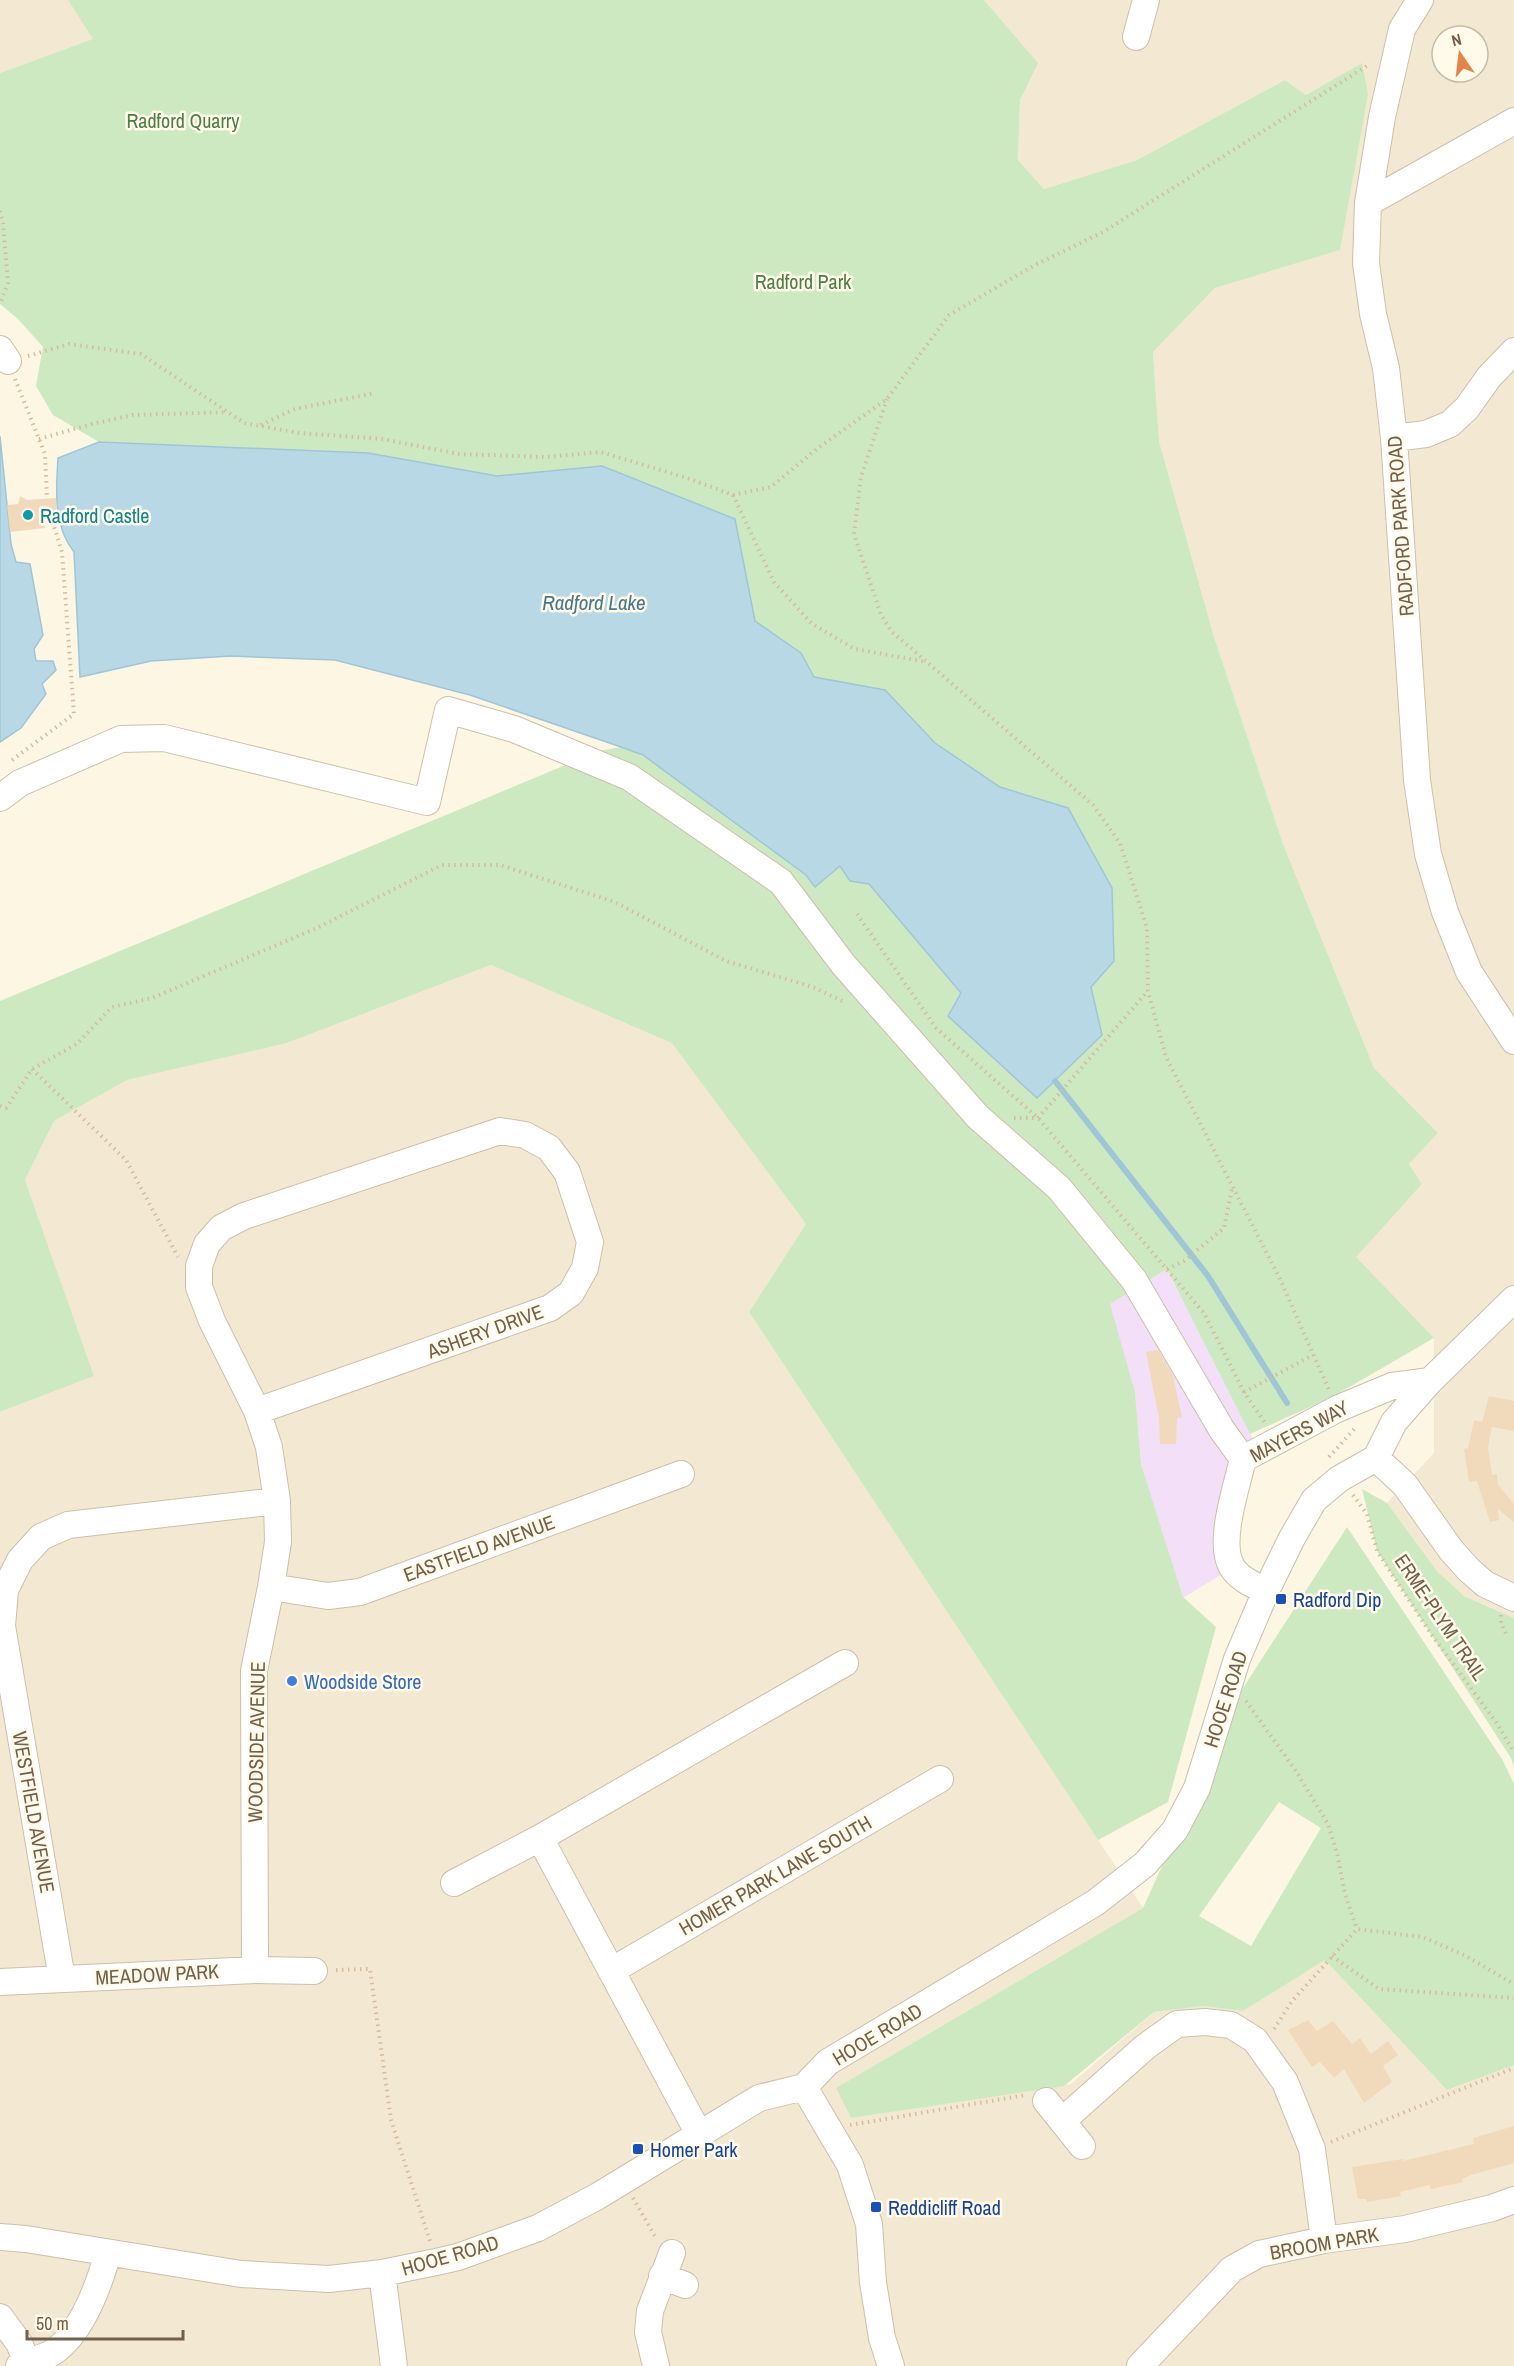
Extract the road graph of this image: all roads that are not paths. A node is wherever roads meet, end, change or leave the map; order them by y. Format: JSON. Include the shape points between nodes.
{"nodes":[{"id":1,"x":1146,"y":0,"type":"edge"},
{"id":2,"x":1420,"y":0,"type":"edge"},
{"id":3,"x":1136,"y":38,"type":"dead end"},
{"id":4,"x":1514,"y":121,"type":"edge"},
{"id":5,"x":1368,"y":203,"type":"junction"},
{"id":6,"x":1514,"y":351,"type":"edge"},
{"id":7,"x":1394,"y":438,"type":"junction"},
{"id":8,"x":0,"y":798,"type":"edge"},
{"id":9,"x":1514,"y":1041,"type":"edge"},
{"id":10,"x":1514,"y":1299,"type":"edge"},
{"id":11,"x":1430,"y":1381,"type":"junction"},
{"id":12,"x":257,"y":1411,"type":"junction"},
{"id":13,"x":1376,"y":1458,"type":"junction"},
{"id":14,"x":1243,"y":1459,"type":"junction"},
{"id":15,"x":681,"y":1474,"type":"dead end"},
{"id":16,"x":277,"y":1501,"type":"junction"},
{"id":17,"x":271,"y":1587,"type":"junction"},
{"id":18,"x":1266,"y":1591,"type":"junction"},
{"id":19,"x":1514,"y":1598,"type":"edge"},
{"id":20,"x":845,"y":1663,"type":"dead end"},
{"id":21,"x":940,"y":1779,"type":"dead end"},
{"id":22,"x":540,"y":1838,"type":"junction"},
{"id":23,"x":454,"y":1883,"type":"dead end"},
{"id":24,"x":255,"y":1970,"type":"junction"},
{"id":25,"x":314,"y":1971,"type":"road end"},
{"id":26,"x":611,"y":1971,"type":"junction"},
{"id":27,"x":62,"y":1979,"type":"junction"},
{"id":28,"x":0,"y":1982,"type":"edge"},
{"id":29,"x":804,"y":2087,"type":"junction"},
{"id":30,"x":1046,"y":2101,"type":"road end"},
{"id":31,"x":1062,"y":2121,"type":"junction"},
{"id":32,"x":699,"y":2134,"type":"junction"},
{"id":33,"x":1082,"y":2146,"type":"dead end"},
{"id":34,"x":1514,"y":2200,"type":"edge"},
{"id":35,"x":0,"y":2237,"type":"edge"},
{"id":36,"x":1324,"y":2240,"type":"junction"},
{"id":37,"x":108,"y":2253,"type":"junction"},
{"id":38,"x":673,"y":2271,"type":"road end"},
{"id":39,"x":382,"y":2273,"type":"junction"},
{"id":40,"x":0,"y":2317,"type":"edge"},
{"id":41,"x":23,"y":2364,"type":"edge"},
{"id":42,"x":394,"y":2366,"type":"edge"},
{"id":43,"x":656,"y":2366,"type":"edge"},
{"id":44,"x":891,"y":2366,"type":"edge"},
{"id":45,"x":1140,"y":2366,"type":"edge"}],
"edges":[{"from":1,"to":3,"type":"street"},
{"from":2,"to":5,"type":"street","name":"RADFORD PARK ROAD","via":[[1402,29]]},
{"from":4,"to":5,"type":"street"},
{"from":5,"to":7,"type":"street","name":"RADFORD PARK ROAD","via":[[1366,263],[1386,368]]},
{"from":6,"to":7,"type":"street","via":[[1449,424],[1426,434]]},
{"from":7,"to":9,"type":"street","name":"RADFORD PARK ROAD","via":[[1417,780],[1428,854],[1469,972]]},
{"from":8,"to":14,"type":"street","via":[[20,783],[121,739],[165,738],[427,802],[448,710],[514,729],[629,777],[781,882],[843,964],[978,1116],[1059,1188],[1134,1280]]},
{"from":10,"to":11,"type":"street"},
{"from":11,"to":13,"type":"street","via":[[1394,1422]]},
{"from":11,"to":14,"type":"street","name":"MAYERS WAY","via":[[1392,1386],[1337,1409]]},
{"from":12,"to":12,"type":"street","name":"ASHERY DRIVE","via":[[198,1287],[199,1266],[207,1244],[221,1228],[244,1216],[500,1131],[525,1135],[549,1148],[567,1172],[590,1242],[585,1268],[571,1293],[550,1308]]},
{"from":12,"to":16,"type":"street","name":"WOODSIDE AVENUE","via":[[269,1447]]},
{"from":13,"to":18,"type":"street","name":"HOOE ROAD","via":[[1350,1491],[1314,1500]]},
{"from":13,"to":19,"type":"street","via":[[1405,1485],[1469,1570],[1485,1584]]},
{"from":14,"to":18,"type":"street","name":"MAYERS WAY","via":[[1226,1552],[1232,1568]]},
{"from":15,"to":17,"type":"street","name":"EASTFIELD AVENUE","via":[[360,1592],[328,1596]]},
{"from":16,"to":17,"type":"street","name":"WOODSIDE AVENUE","via":[[278,1542]]},
{"from":16,"to":27,"type":"street","name":"WESTFIELD AVENUE","via":[[68,1525],[41,1537],[20,1560],[5,1590],[2,1626]]},
{"from":17,"to":24,"type":"street","name":"WOODSIDE AVENUE","via":[[254,1671]]},
{"from":18,"to":29,"type":"street","name":"HOOE ROAD","via":[[1231,1677],[1197,1788],[1175,1830],[1145,1864],[1095,1903],[828,2062]]},
{"from":20,"to":22,"type":"street"},
{"from":21,"to":26,"type":"street","name":"HOMER PARK LANE SOUTH"},
{"from":22,"to":23,"type":"street"},
{"from":22,"to":26,"type":"street"},
{"from":24,"to":25,"type":"street","name":"MEADOW PARK"},
{"from":24,"to":27,"type":"street","name":"MEADOW PARK"},
{"from":26,"to":32,"type":"street"},
{"from":27,"to":28,"type":"street","name":"MEADOW PARK"},
{"from":29,"to":32,"type":"street","name":"HOOE ROAD","via":[[765,2095]]},
{"from":29,"to":44,"type":"street","via":[[850,2165],[869,2224],[873,2282]]},
{"from":30,"to":31,"type":"street"},
{"from":31,"to":33,"type":"street"},
{"from":31,"to":36,"type":"street","via":[[1145,2047],[1177,2025],[1232,2025],[1255,2040],[1285,2082],[1312,2149]]},
{"from":32,"to":39,"type":"street","name":"HOOE ROAD","via":[[537,2228],[458,2257]]},
{"from":34,"to":36,"type":"street","name":"BROOM PARK","via":[[1405,2229]]},
{"from":35,"to":37,"type":"street","name":"HOOE ROAD"},
{"from":36,"to":45,"type":"street","name":"BROOM PARK","via":[[1259,2254],[1232,2269]]},
{"from":37,"to":39,"type":"street","name":"HOOE ROAD","via":[[241,2274],[329,2279]]},
{"from":37,"to":41,"type":"street","via":[[88,2306],[72,2333],[51,2353]]},
{"from":38,"to":43,"type":"street","via":[[650,2311],[648,2331]]},
{"from":39,"to":42,"type":"street"},
{"from":40,"to":41,"type":"street","via":[[19,2343]]}]}
